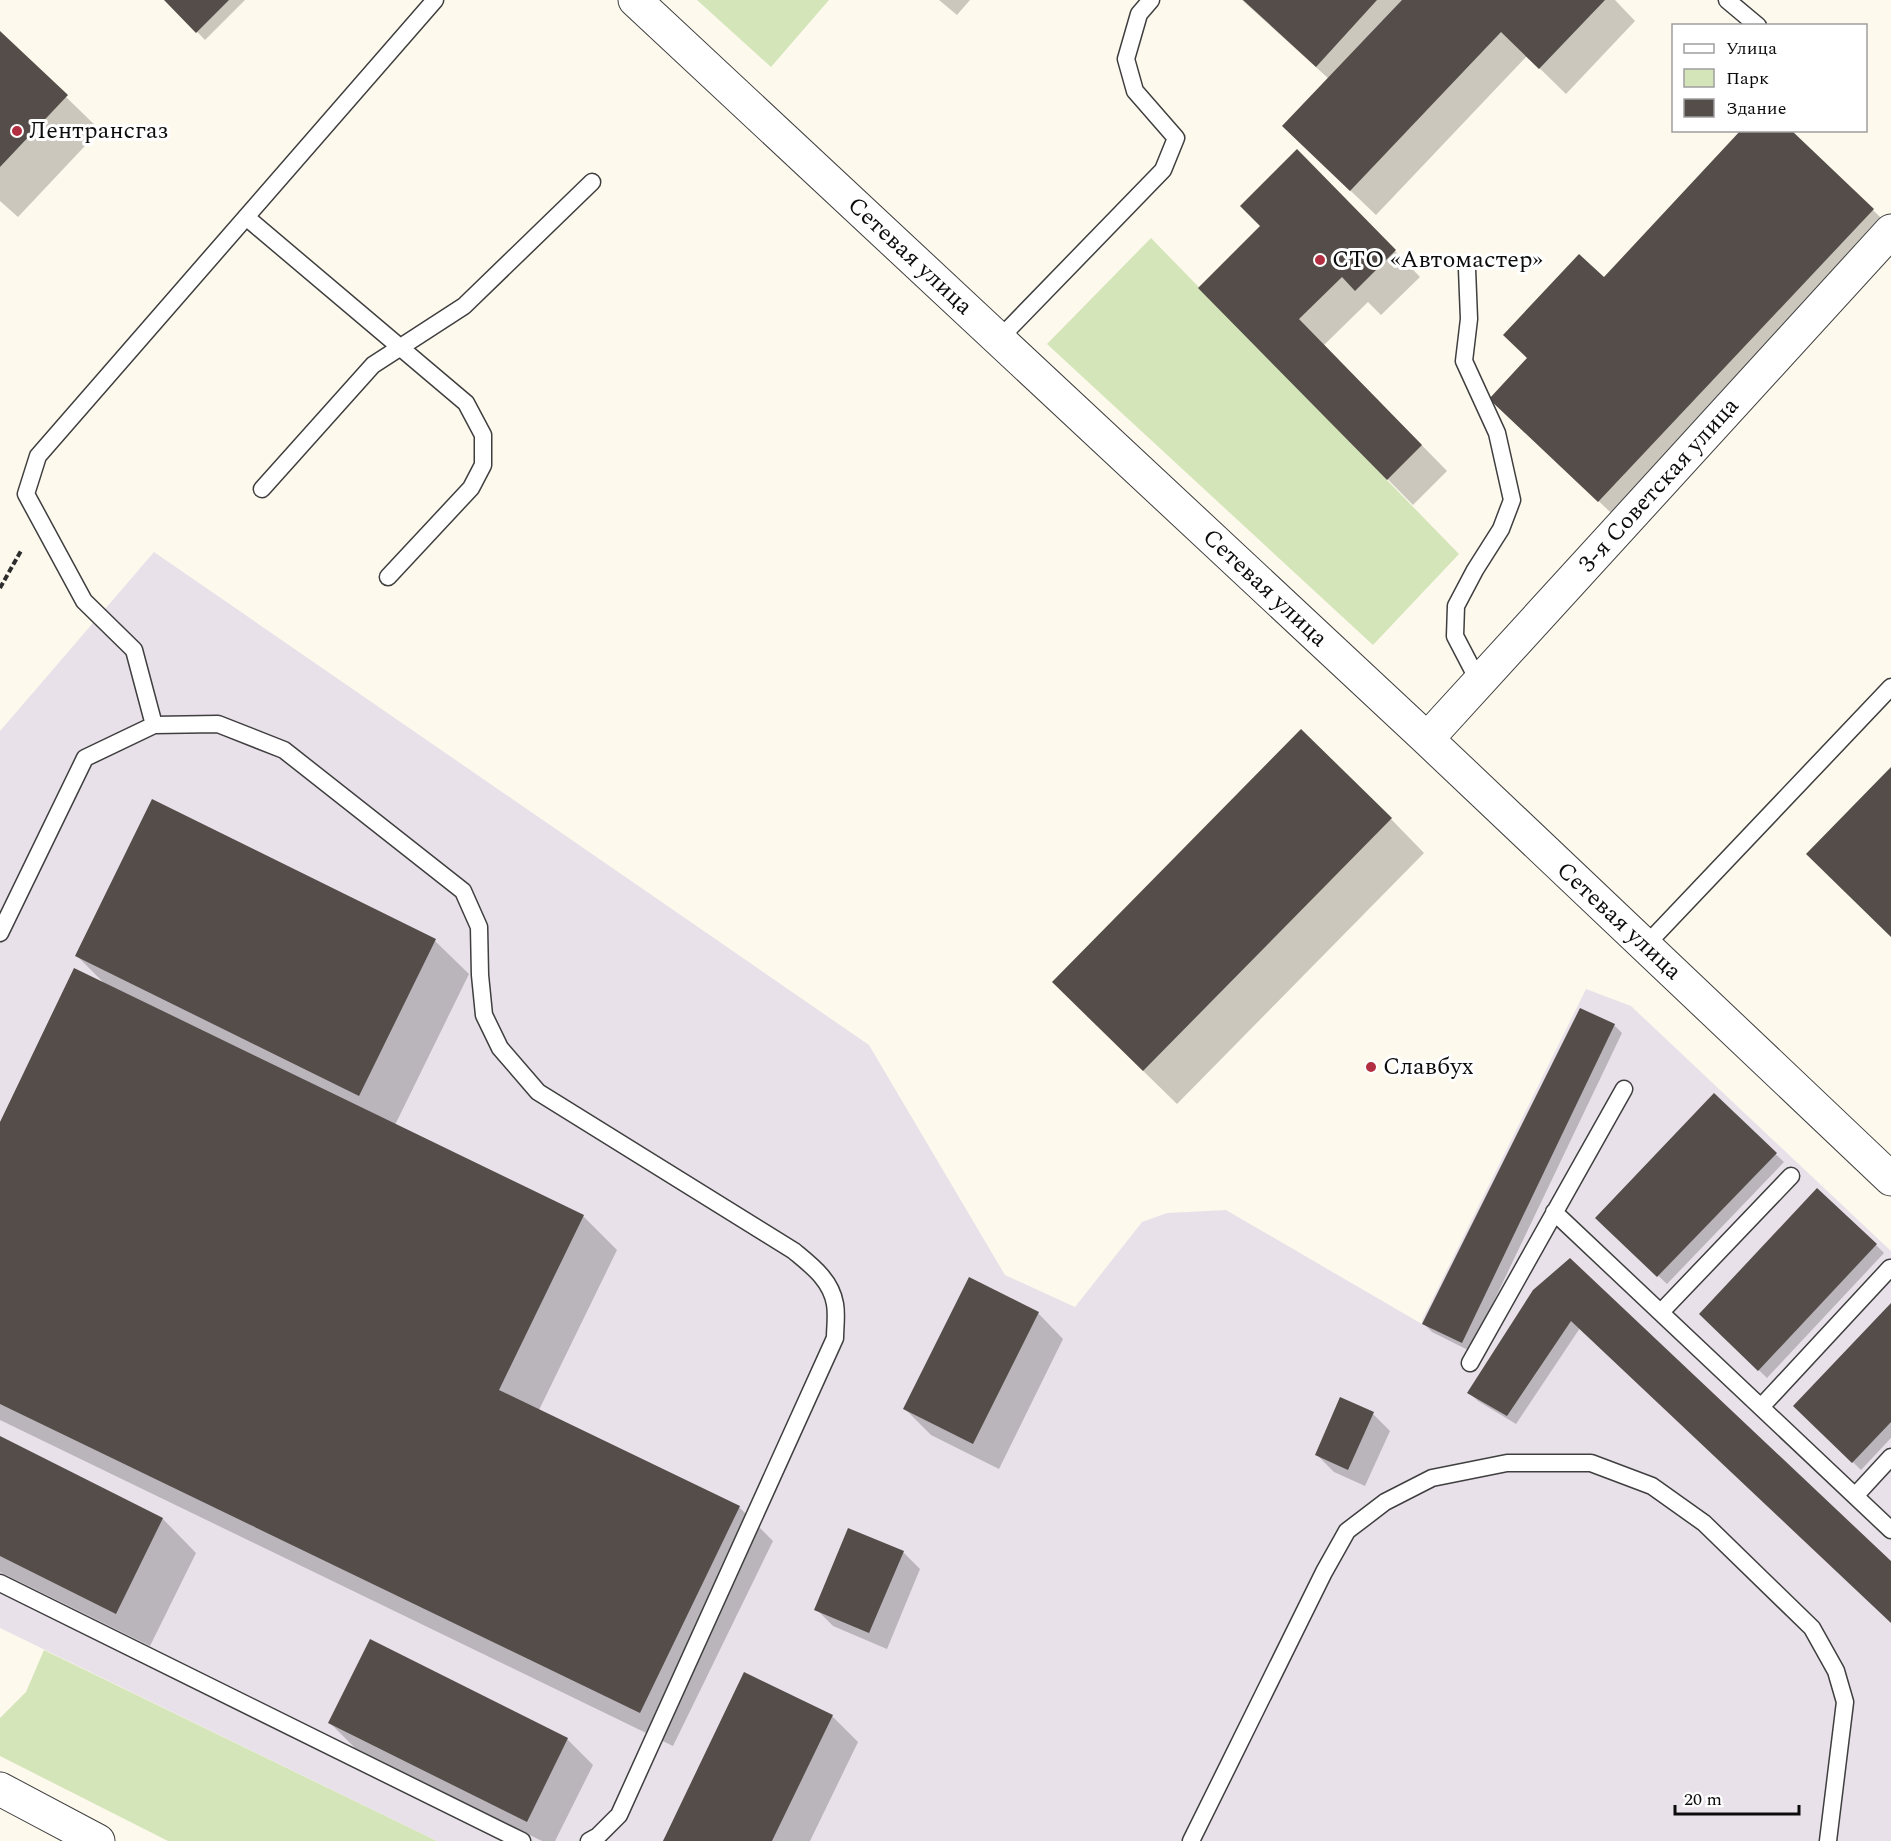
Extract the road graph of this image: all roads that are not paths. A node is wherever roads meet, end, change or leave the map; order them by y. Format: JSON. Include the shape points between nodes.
{"nodes":[{"id":1,"x":435,"y":0,"type":"edge"},
{"id":2,"x":636,"y":0,"type":"edge"},
{"id":3,"x":1151,"y":0,"type":"edge"},
{"id":4,"x":1727,"y":0,"type":"edge"},
{"id":5,"x":1756,"y":24,"type":"edge"},
{"id":6,"x":592,"y":182,"type":"dead end"},
{"id":7,"x":246,"y":218,"type":"junction"},
{"id":8,"x":1891,"y":231,"type":"edge"},
{"id":9,"x":1467,"y":269,"type":"dead end"},
{"id":10,"x":999,"y":339,"type":"junction"},
{"id":11,"x":400,"y":348,"type":"junction"},
{"id":12,"x":262,"y":489,"type":"dead end"},
{"id":13,"x":388,"y":577,"type":"dead end"},
{"id":14,"x":1479,"y":682,"type":"junction"},
{"id":15,"x":1891,"y":687,"type":"edge"},
{"id":16,"x":154,"y":725,"type":"junction"},
{"id":17,"x":1427,"y":739,"type":"junction"},
{"id":18,"x":0,"y":933,"type":"edge"},
{"id":19,"x":1645,"y":946,"type":"junction"},
{"id":20,"x":1623,"y":1089,"type":"dead end"},
{"id":21,"x":1791,"y":1176,"type":"dead end"},
{"id":22,"x":1891,"y":1179,"type":"edge"},
{"id":23,"x":1554,"y":1212,"type":"junction"},
{"id":24,"x":1890,"y":1268,"type":"edge"},
{"id":25,"x":1661,"y":1312,"type":"junction"},
{"id":26,"x":1470,"y":1363,"type":"dead end"},
{"id":27,"x":1761,"y":1407,"type":"junction"},
{"id":28,"x":1891,"y":1457,"type":"edge"},
{"id":29,"x":1855,"y":1496,"type":"junction"},
{"id":30,"x":1891,"y":1530,"type":"edge"},
{"id":31,"x":0,"y":1583,"type":"edge"},
{"id":32,"x":0,"y":1789,"type":"edge"},
{"id":33,"x":98,"y":1841,"type":"edge"},
{"id":34,"x":522,"y":1841,"type":"edge"},
{"id":35,"x":589,"y":1841,"type":"edge"},
{"id":36,"x":1191,"y":1841,"type":"edge"},
{"id":37,"x":1828,"y":1841,"type":"edge"}],
"edges":[{"from":1,"to":7,"type":"lane"},
{"from":2,"to":10,"type":"street","name":"Сетевая улица"},
{"from":3,"to":10,"type":"lane","via":[[1139,14],[1126,59],[1135,91],[1176,138],[1163,170]]},
{"from":4,"to":5,"type":"lane"},
{"from":6,"to":11,"type":"lane","via":[[464,306]]},
{"from":7,"to":11,"type":"lane"},
{"from":7,"to":16,"type":"lane","via":[[38,456],[27,494],[84,601],[134,650]]},
{"from":8,"to":14,"type":"street","name":"3-я Советская улица"},
{"from":9,"to":14,"type":"lane","via":[[1469,319],[1464,361],[1497,433],[1512,500],[1501,529],[1456,606],[1455,636]]},
{"from":10,"to":17,"type":"street","name":"Сетевая улица"},
{"from":11,"to":12,"type":"lane","via":[[373,365]]},
{"from":11,"to":13,"type":"lane","via":[[466,403],[483,435],[483,465],[471,488]]},
{"from":14,"to":17,"type":"street","name":"3-я Советская улица"},
{"from":15,"to":19,"type":"lane"},
{"from":16,"to":18,"type":"lane","via":[[85,758]]},
{"from":16,"to":35,"type":"lane","via":[[218,724],[284,750],[463,891],[479,927],[484,1015],[500,1048],[538,1092],[794,1251],[828,1284],[835,1304],[835,1338],[618,1815]]},
{"from":17,"to":19,"type":"street","name":"Сетевая улица"},
{"from":19,"to":22,"type":"street","name":"Сетевая улица"},
{"from":20,"to":23,"type":"lane"},
{"from":21,"to":25,"type":"lane"},
{"from":23,"to":25,"type":"lane"},
{"from":23,"to":26,"type":"lane"},
{"from":24,"to":27,"type":"lane"},
{"from":25,"to":27,"type":"lane"},
{"from":27,"to":29,"type":"lane"},
{"from":28,"to":29,"type":"lane"},
{"from":29,"to":30,"type":"lane"},
{"from":31,"to":34,"type":"lane"},
{"from":32,"to":33,"type":"street"},
{"from":36,"to":37,"type":"lane","via":[[1347,1531],[1385,1502],[1431,1478],[1507,1463],[1591,1463],[1652,1486],[1704,1523],[1812,1628],[1836,1671],[1845,1702]]}]}
